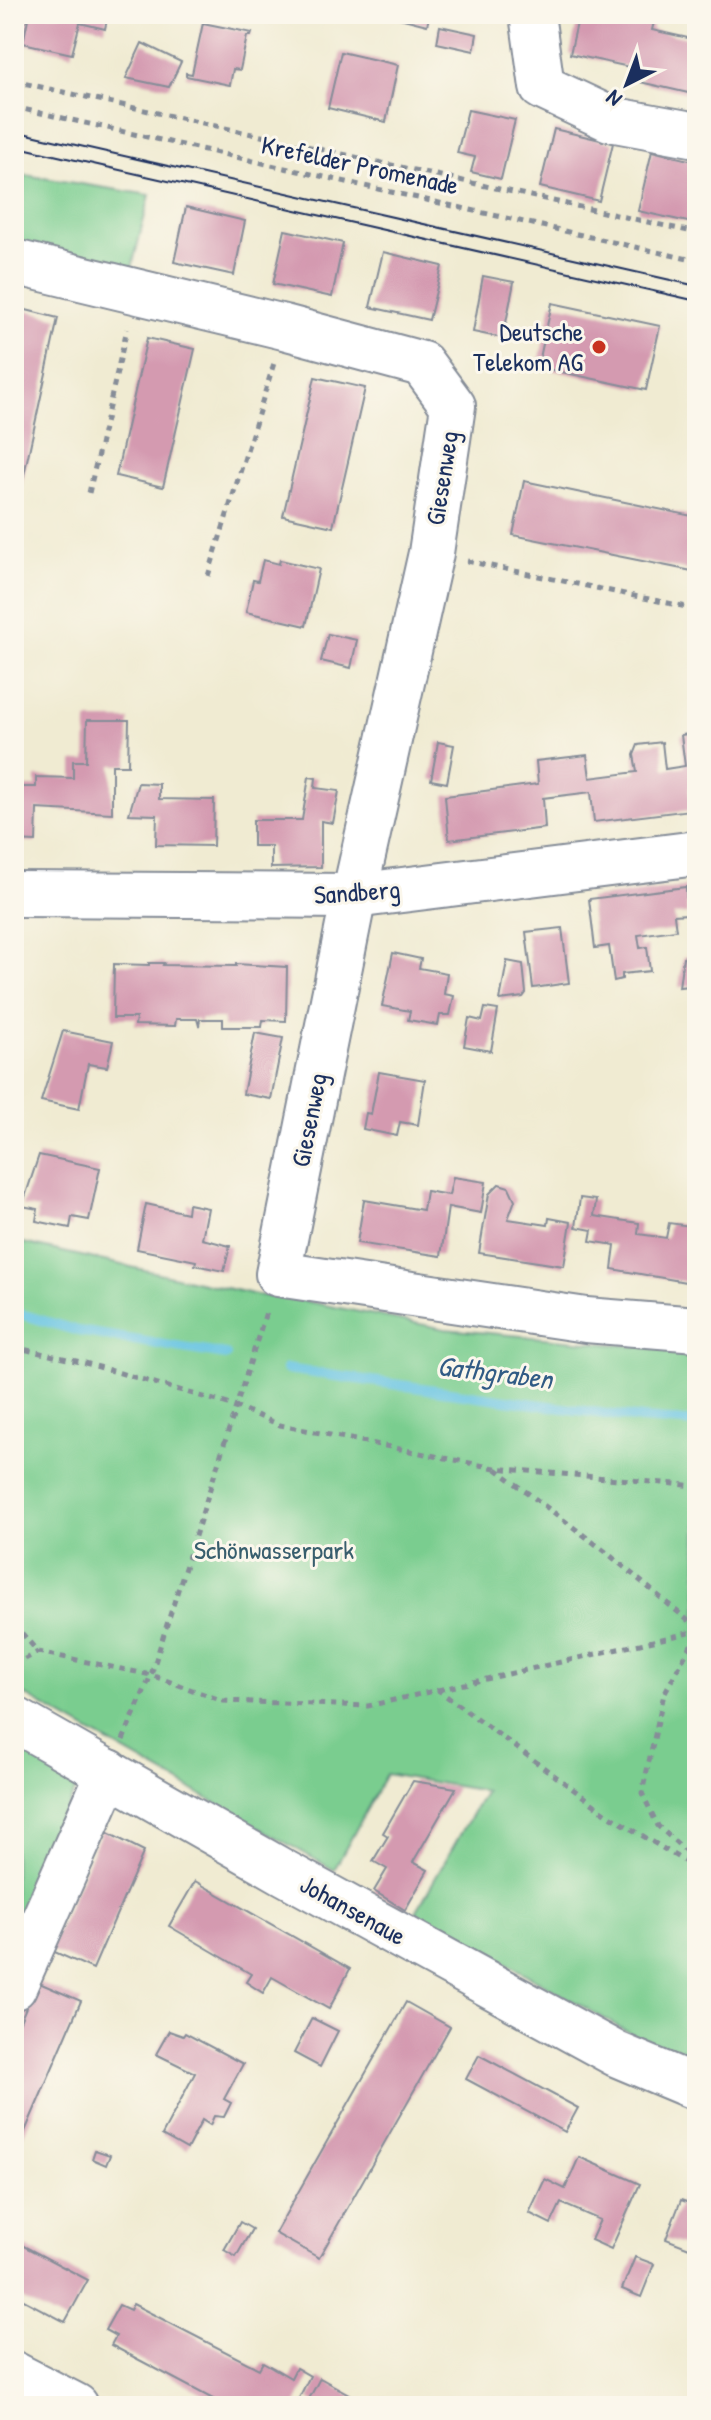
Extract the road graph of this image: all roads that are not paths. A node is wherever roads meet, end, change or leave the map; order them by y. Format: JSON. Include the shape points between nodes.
{"nodes":[{"id":1,"x":532,"y":14,"type":"edge"},
{"id":2,"x":697,"y":135,"type":"edge"},
{"id":3,"x":14,"y":262,"type":"edge"},
{"id":4,"x":697,"y":853,"type":"edge"},
{"id":5,"x":14,"y":894,"type":"edge"},
{"id":6,"x":354,"y":896,"type":"junction"},
{"id":7,"x":697,"y":1329,"type":"edge"},
{"id":8,"x":14,"y":1719,"type":"edge"},
{"id":9,"x":109,"y":1772,"type":"junction"},
{"id":10,"x":14,"y":1987,"type":"edge"},
{"id":11,"x":697,"y":2088,"type":"edge"},
{"id":12,"x":14,"y":2374,"type":"edge"},
{"id":13,"x":76,"y":2406,"type":"edge"}],
"edges":[{"from":1,"to":2,"type":"street","via":[[542,87],[610,119]]},
{"from":3,"to":6,"type":"street","name":"Giesenweg","via":[[422,364],[453,406],[431,553]]},
{"from":4,"to":6,"type":"street","name":"Sandberg"},
{"from":5,"to":6,"type":"street","name":"Sandberg"},
{"from":6,"to":7,"type":"street","name":"Giesenweg","via":[[278,1274],[586,1320]]},
{"from":8,"to":9,"type":"street","name":"Johansenaue"},
{"from":9,"to":10,"type":"street"},
{"from":9,"to":11,"type":"street","name":"Johansenaue","via":[[616,2054]]},
{"from":12,"to":13,"type":"street"}]}
